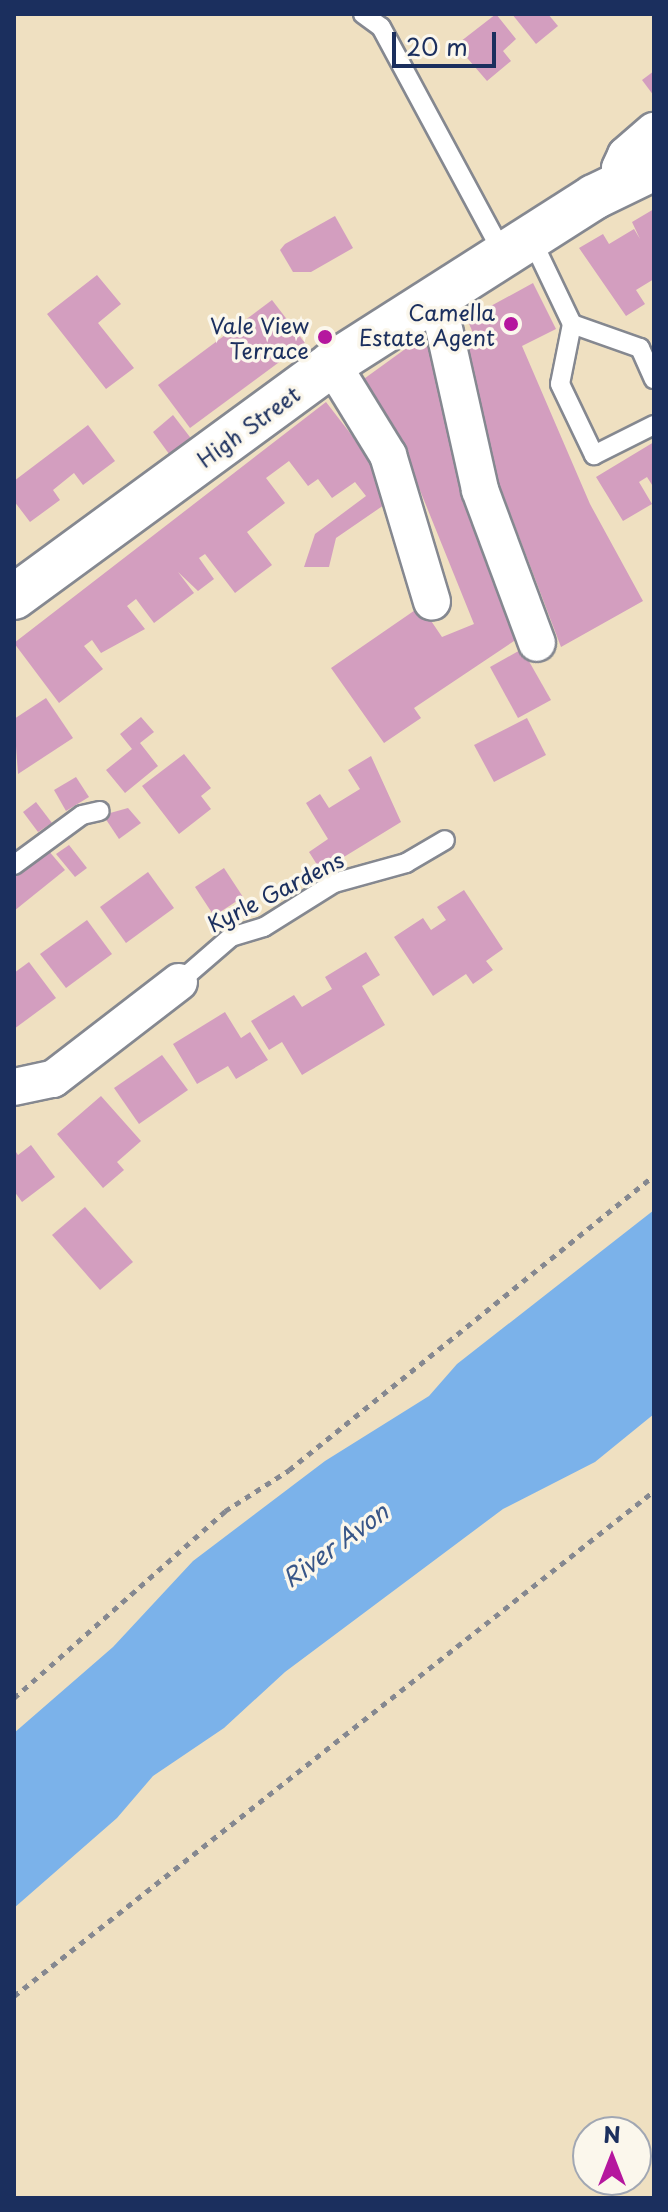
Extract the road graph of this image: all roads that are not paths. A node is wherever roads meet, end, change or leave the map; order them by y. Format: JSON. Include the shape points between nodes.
{"nodes":[{"id":1,"x":363,"y":14,"type":"edge"},
{"id":2,"x":654,"y":131,"type":"edge"},
{"id":3,"x":641,"y":174,"type":"edge"},
{"id":4,"x":517,"y":247,"type":"junction"},
{"id":5,"x":437,"y":297,"type":"junction"},
{"id":6,"x":572,"y":324,"type":"junction"},
{"id":7,"x":332,"y":364,"type":"junction"},
{"id":8,"x":654,"y":379,"type":"edge"},
{"id":9,"x":654,"y":425,"type":"edge"},
{"id":10,"x":14,"y":597,"type":"edge"},
{"id":11,"x":432,"y":602,"type":"dead end"},
{"id":12,"x":537,"y":643,"type":"dead end"},
{"id":13,"x":100,"y":811,"type":"dead end"},
{"id":14,"x":445,"y":840,"type":"dead end"},
{"id":15,"x":14,"y":865,"type":"edge"},
{"id":16,"x":179,"y":982,"type":"joint"},
{"id":17,"x":14,"y":1087,"type":"edge"}],
"edges":[{"from":1,"to":4,"type":"lane","via":[[381,27]]},
{"from":2,"to":3,"type":"street","via":[[626,155],[620,168]]},
{"from":3,"to":4,"type":"street","name":"High Street"},
{"from":4,"to":5,"type":"street","name":"High Street"},
{"from":4,"to":6,"type":"lane"},
{"from":5,"to":7,"type":"street","name":"High Street"},
{"from":5,"to":12,"type":"street","via":[[480,490]]},
{"from":6,"to":8,"type":"lane","via":[[640,348]]},
{"from":6,"to":9,"type":"lane","via":[[560,384],[594,455]]},
{"from":7,"to":10,"type":"street","name":"High Street"},
{"from":7,"to":11,"type":"street","via":[[388,455]]},
{"from":13,"to":15,"type":"lane","via":[[82,815]]},
{"from":14,"to":16,"type":"lane","name":"Kyrle Gardens","via":[[406,863],[334,883],[264,927],[231,937]]},
{"from":16,"to":17,"type":"street","via":[[53,1079]]}]}
